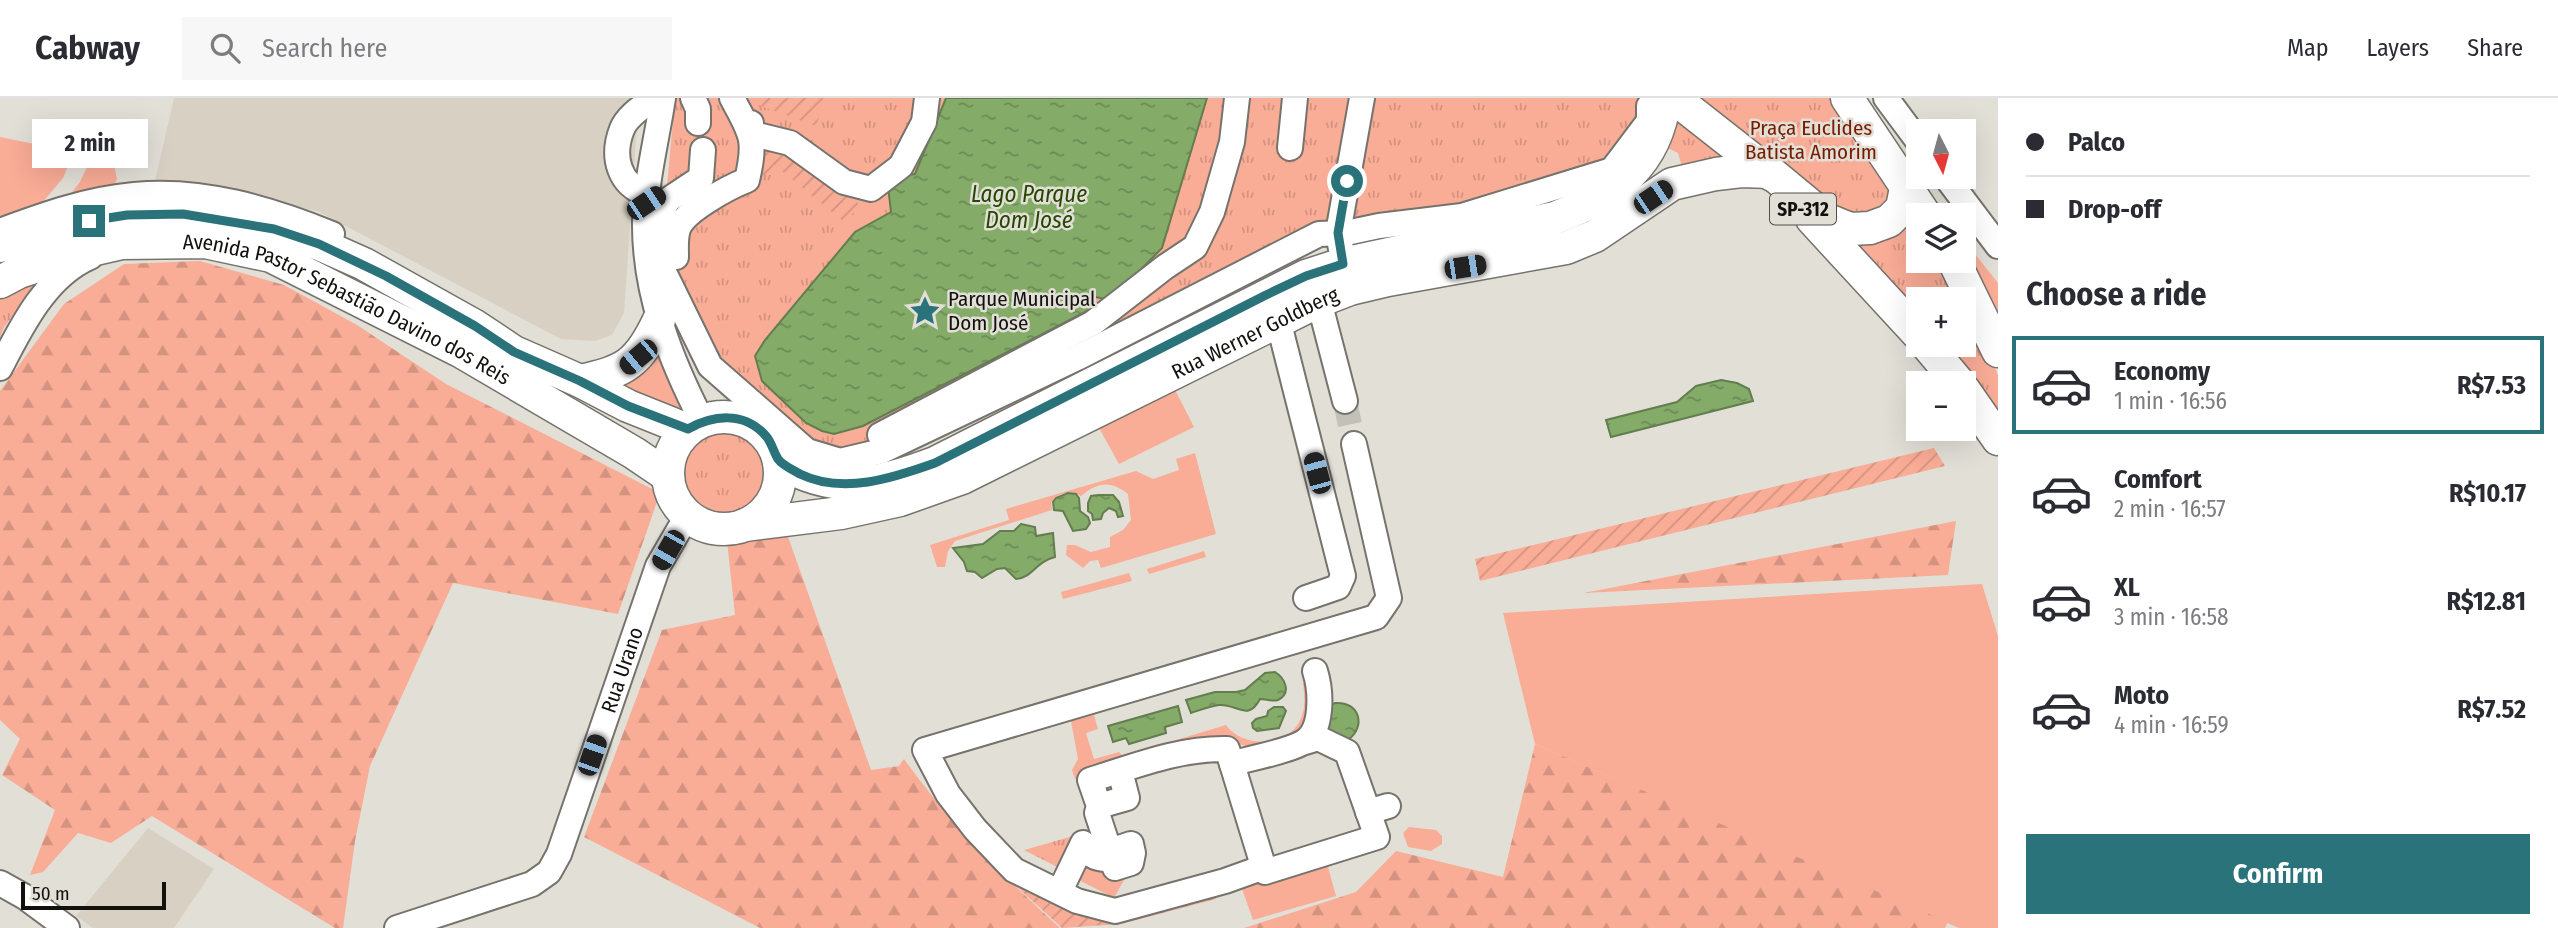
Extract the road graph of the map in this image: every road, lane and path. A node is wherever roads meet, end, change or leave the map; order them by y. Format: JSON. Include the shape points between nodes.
{"nodes":[{"id":1,"x":654,"y":98,"type":"edge"},
{"id":2,"x":663,"y":98,"type":"edge"},
{"id":3,"x":693,"y":98,"type":"edge"},
{"id":4,"x":732,"y":98,"type":"edge"},
{"id":5,"x":749,"y":98,"type":"edge"},
{"id":6,"x":927,"y":98,"type":"edge"},
{"id":7,"x":1237,"y":98,"type":"edge"},
{"id":8,"x":1295,"y":98,"type":"edge"},
{"id":9,"x":1362,"y":98,"type":"edge"},
{"id":10,"x":1649,"y":98,"type":"edge"},
{"id":11,"x":1665,"y":98,"type":"edge"},
{"id":12,"x":1674,"y":98,"type":"edge"},
{"id":13,"x":1847,"y":98,"type":"edge"},
{"id":14,"x":1886,"y":98,"type":"edge"},
{"id":15,"x":698,"y":122,"type":"dead end"},
{"id":16,"x":1906,"y":125,"type":"edge"},
{"id":17,"x":752,"y":136,"type":"junction"},
{"id":18,"x":1651,"y":145,"type":"junction"},
{"id":19,"x":1290,"y":148,"type":"dead end"},
{"id":20,"x":1770,"y":172,"type":"junction"},
{"id":21,"x":1672,"y":184,"type":"junction"},
{"id":22,"x":1906,"y":188,"type":"joint"},
{"id":23,"x":1954,"y":189,"type":"edge"},
{"id":24,"x":647,"y":199,"type":"junction"},
{"id":25,"x":0,"y":231,"type":"edge"},
{"id":26,"x":122,"y":243,"type":"junction"},
{"id":27,"x":0,"y":246,"type":"edge"},
{"id":28,"x":1998,"y":246,"type":"edge"},
{"id":29,"x":1341,"y":248,"type":"junction"},
{"id":30,"x":368,"y":255,"type":"dead end"},
{"id":31,"x":1960,"y":273,"type":"edge"},
{"id":32,"x":0,"y":282,"type":"edge"},
{"id":33,"x":1319,"y":300,"type":"junction"},
{"id":34,"x":1278,"y":320,"type":"junction"},
{"id":35,"x":1906,"y":321,"type":"edge"},
{"id":36,"x":662,"y":328,"type":"junction"},
{"id":37,"x":467,"y":339,"type":"junction"},
{"id":38,"x":1998,"y":351,"type":"edge"},
{"id":39,"x":1937,"y":357,"type":"edge"},
{"id":40,"x":0,"y":368,"type":"edge"},
{"id":41,"x":1949,"y":371,"type":"edge"},
{"id":42,"x":580,"y":381,"type":"junction"},
{"id":43,"x":1345,"y":401,"type":"tunnel mouth"},
{"id":44,"x":1976,"y":407,"type":"edge"},
{"id":45,"x":695,"y":425,"type":"junction"},
{"id":46,"x":752,"y":425,"type":"junction"},
{"id":47,"x":1998,"y":439,"type":"edge"},
{"id":48,"x":1354,"y":444,"type":"tunnel mouth"},
{"id":49,"x":779,"y":461,"type":"junction"},
{"id":50,"x":667,"y":477,"type":"junction"},
{"id":51,"x":687,"y":516,"type":"junction"},
{"id":52,"x":745,"y":525,"type":"junction"},
{"id":53,"x":1306,"y":598,"type":"dead end"},
{"id":54,"x":1315,"y":671,"type":"dead end"},
{"id":55,"x":1305,"y":742,"type":"junction"},
{"id":56,"x":1232,"y":764,"type":"junction"},
{"id":57,"x":1118,"y":858,"type":"junction"},
{"id":58,"x":1264,"y":867,"type":"junction"},
{"id":59,"x":0,"y":883,"type":"edge"},
{"id":60,"x":1060,"y":891,"type":"junction"},
{"id":61,"x":1138,"y":905,"type":"junction"},
{"id":62,"x":67,"y":928,"type":"edge"},
{"id":63,"x":397,"y":928,"type":"edge"}],
"edges":[{"from":1,"to":24,"type":"street","via":[[626,122],[618,147],[622,177]]},
{"from":2,"to":24,"type":"street"},
{"from":3,"to":15,"type":"street"},
{"from":4,"to":17,"type":"street"},
{"from":5,"to":17,"type":"street"},
{"from":6,"to":17,"type":"street","via":[[924,122],[901,166],[871,190],[844,182],[790,144]]},
{"from":7,"to":17,"type":"street","via":[[1232,142],[1212,212],[1195,247],[1093,323],[878,436],[846,444],[827,445],[796,426],[724,358],[677,270],[678,227],[727,188],[747,180]]},
{"from":8,"to":19,"type":"street"},
{"from":9,"to":29,"type":"street"},
{"from":10,"to":29,"type":"street","via":[[1650,121],[1612,170]]},
{"from":11,"to":18,"type":"main road","name":"Rua Werner Goldberg","via":[[1663,117]]},
{"from":12,"to":20,"type":"main road","number":"SP-312"},
{"from":13,"to":22,"type":"main road"},
{"from":14,"to":16,"type":"street"},
{"from":18,"to":21,"type":"main road","via":[[1670,167]]},
{"from":18,"to":29,"type":"main road","name":"Rua Werner Goldberg","via":[[1621,185],[1583,208],[1555,218],[1507,230]]},
{"from":20,"to":21,"type":"main road","name":"Rua Werner Goldberg","via":[[1716,174]]},
{"from":20,"to":22,"type":"main road","via":[[1828,220],[1850,229],[1889,221],[1902,208]]},
{"from":20,"to":35,"type":"main road","number":"SP-312"},
{"from":21,"to":33,"type":"main road","name":"Rua Werner Goldberg","via":[[1595,236],[1566,248],[1388,280]]},
{"from":23,"to":28,"type":"street"},
{"from":24,"to":29,"type":"street","via":[[689,175],[700,150],[701,178],[667,200],[664,207],[661,266],[710,366],[807,451],[840,461],[882,451],[1319,234]]},
{"from":24,"to":36,"type":"street","via":[[647,255]]},
{"from":25,"to":30,"type":"street","via":[[52,212],[133,195],[168,193],[263,209],[340,238]]},
{"from":26,"to":32,"type":"main road","name":"Avenida Pastor Sebastião Davino dos Reis","via":[[19,272]]},
{"from":26,"to":37,"type":"main road","name":"Avenida Pastor Sebastião Davino dos Reis","via":[[205,242],[271,256]]},
{"from":26,"to":40,"type":"street","via":[[81,261],[50,286]]},
{"from":27,"to":37,"type":"main road","name":"Avenida Pastor Sebastião Davino dos Reis","via":[[82,222],[127,215],[205,216],[274,229],[364,264]]},
{"from":29,"to":49,"type":"main road","name":"Rua Werner Goldberg","via":[[1306,276],[935,463],[849,485],[802,475]]},
{"from":31,"to":38,"type":"main road"},
{"from":33,"to":34,"type":"main road","name":"Rua Werner Goldberg"},
{"from":33,"to":43,"type":"street"},
{"from":34,"to":52,"type":"main road","name":"Rua Werner Goldberg","via":[[962,478],[900,500],[842,513]]},
{"from":34,"to":53,"type":"street","via":[[1343,576],[1338,587]]},
{"from":36,"to":42,"type":"main road","via":[[626,368]]},
{"from":36,"to":45,"type":"street"},
{"from":36,"to":46,"type":"street"},
{"from":37,"to":42,"type":"main road","name":"Avenida Pastor Sebastião Davino dos Reis","via":[[514,352]]},
{"from":37,"to":50,"type":"main road","name":"Avenida Pastor Sebastião Davino dos Reis"},
{"from":39,"to":41,"type":"main road"},
{"from":42,"to":45,"type":"main road","name":"Avenida Pastor Sebastião Davino dos Reis","via":[[628,406]]},
{"from":44,"to":47,"type":"main road"},
{"from":45,"to":46,"type":"main road","via":[[719,417]]},
{"from":45,"to":50,"type":"main road","via":[[676,443]]},
{"from":46,"to":49,"type":"main road","via":[[765,434]]},
{"from":48,"to":60,"type":"street","via":[[1390,598],[1376,617],[925,750],[948,794],[1014,870]]},
{"from":49,"to":52,"type":"main road","via":[[774,499]]},
{"from":50,"to":51,"type":"main road","via":[[673,498]]},
{"from":51,"to":52,"type":"main road","via":[[715,528]]},
{"from":51,"to":63,"type":"street","name":"Rua Urano","via":[[658,566],[549,872],[520,889]]},
{"from":54,"to":55,"type":"street","via":[[1321,704],[1314,730]]},
{"from":55,"to":56,"type":"street"},
{"from":55,"to":58,"type":"street","via":[[1318,738],[1347,752],[1378,809],[1377,837],[1265,872]]},
{"from":56,"to":57,"type":"street","via":[[1227,750],[1210,749],[1168,755],[1090,780],[1097,813]]},
{"from":56,"to":58,"type":"street"},
{"from":57,"to":60,"type":"street","via":[[1092,856],[1083,843]]},
{"from":57,"to":61,"type":"street","via":[[1130,874]]},
{"from":58,"to":61,"type":"street"},
{"from":59,"to":62,"type":"street"},
{"from":60,"to":61,"type":"street","via":[[1077,901],[1115,911]]}]}
